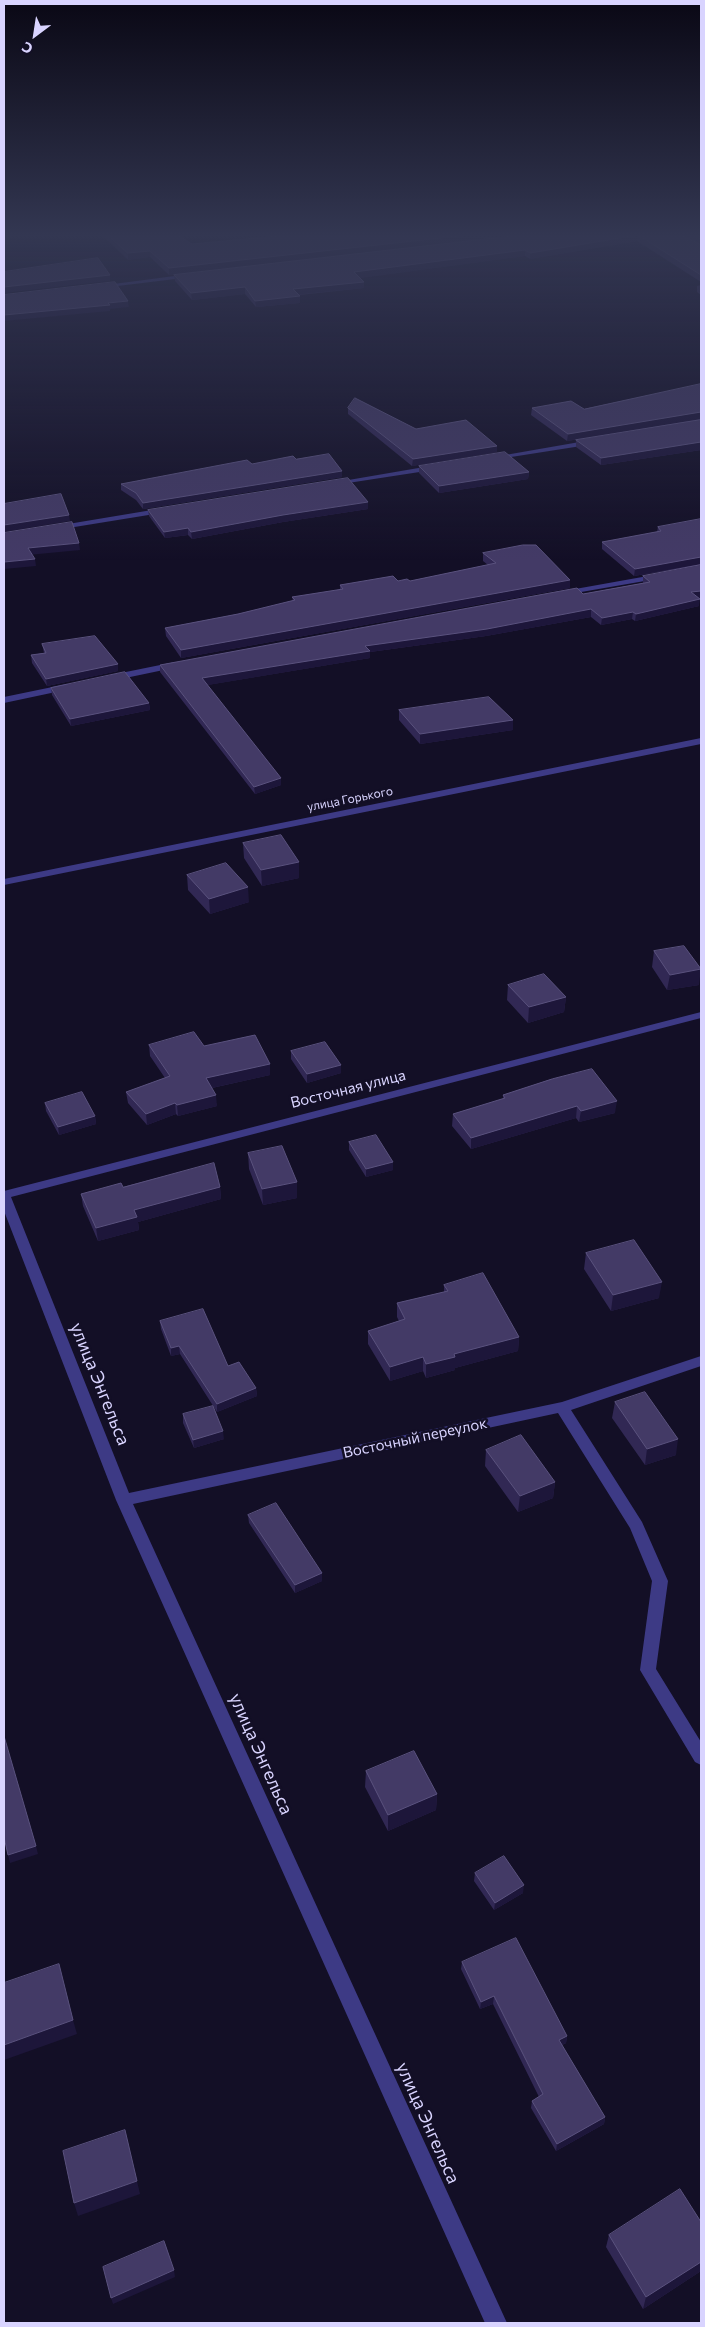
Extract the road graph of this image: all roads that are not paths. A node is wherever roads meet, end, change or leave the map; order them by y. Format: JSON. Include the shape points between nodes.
{"nodes":[{"id":1,"x":603,"y":440,"type":"edge"},
{"id":2,"x":486,"y":459,"type":"edge"},
{"id":3,"x":446,"y":465,"type":"edge"},
{"id":4,"x":328,"y":484,"type":"edge"},
{"id":5,"x":171,"y":509,"type":"edge"},
{"id":6,"x":43,"y":530,"type":"edge"},
{"id":7,"x":672,"y":573,"type":"edge"},
{"id":8,"x":556,"y":594,"type":"edge"},
{"id":9,"x":187,"y":662,"type":"edge"},
{"id":10,"x":100,"y":680,"type":"edge"},
{"id":11,"x":81,"y":684,"type":"edge"},
{"id":12,"x":4,"y":700,"type":"edge"},
{"id":13,"x":701,"y":741,"type":"edge"},
{"id":14,"x":4,"y":882,"type":"edge"},
{"id":15,"x":701,"y":1015,"type":"edge"},
{"id":16,"x":4,"y":1195,"type":"edge"},
{"id":17,"x":701,"y":1361,"type":"edge"},
{"id":18,"x":562,"y":1407,"type":"junction"},
{"id":19,"x":124,"y":1500,"type":"junction"},
{"id":20,"x":701,"y":1757,"type":"edge"},
{"id":21,"x":496,"y":2323,"type":"edge"}],
"edges":[{"from":1,"to":2,"type":"street"},
{"from":3,"to":4,"type":"street"},
{"from":5,"to":6,"type":"street"},
{"from":7,"to":8,"type":"street"},
{"from":9,"to":10,"type":"street"},
{"from":11,"to":12,"type":"street"},
{"from":13,"to":14,"type":"street","name":"улица Горького"},
{"from":15,"to":16,"type":"street","name":"Восточная улица"},
{"from":16,"to":19,"type":"street","name":"улица Энгельса"},
{"from":17,"to":18,"type":"street","name":"Восточный переулок"},
{"from":18,"to":19,"type":"street","name":"Восточный переулок"},
{"from":18,"to":20,"type":"street","via":[[636,1526],[660,1581],[648,1670]]},
{"from":19,"to":21,"type":"street","name":"улица Энгельса"}]}
